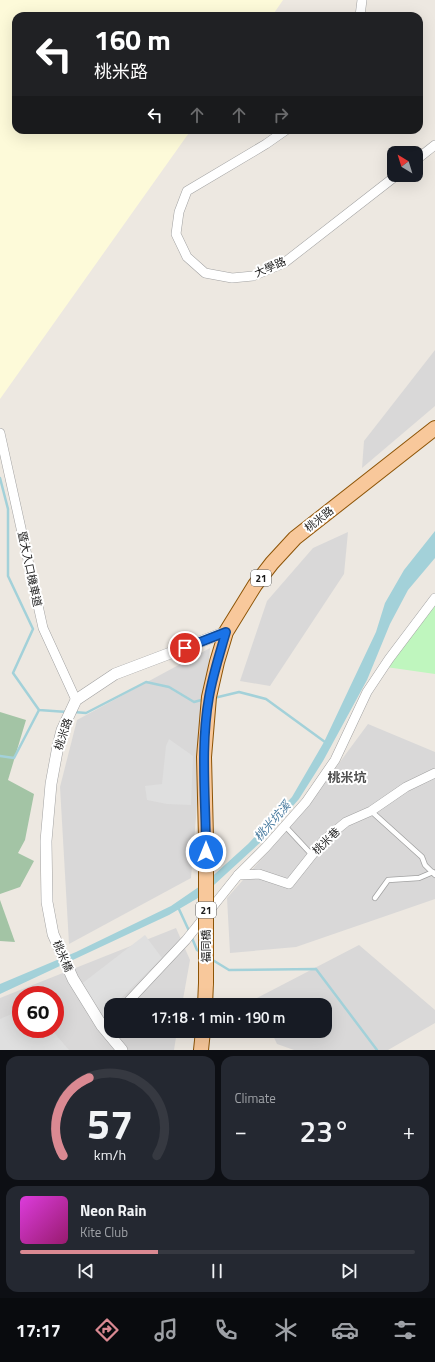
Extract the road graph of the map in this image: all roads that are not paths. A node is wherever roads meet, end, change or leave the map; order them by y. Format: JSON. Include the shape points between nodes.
{"nodes":[{"id":1,"x":362,"y":0,"type":"edge"},
{"id":2,"x":360,"y":12,"type":"edge"},
{"id":3,"x":280,"y":134,"type":"edge"},
{"id":4,"x":435,"y":145,"type":"edge"},
{"id":5,"x":423,"y":154,"type":"edge"},
{"id":6,"x":388,"y":182,"type":"edge"},
{"id":7,"x":435,"y":428,"type":"edge"},
{"id":8,"x":0,"y":433,"type":"edge"},
{"id":9,"x":435,"y":598,"type":"edge"},
{"id":10,"x":226,"y":632,"type":"junction"},
{"id":11,"x":76,"y":700,"type":"junction"},
{"id":12,"x":435,"y":774,"type":"edge"},
{"id":13,"x":371,"y":811,"type":"junction"},
{"id":14,"x":285,"y":826,"type":"junction"},
{"id":15,"x":206,"y":838,"type":"joint"},
{"id":16,"x":312,"y":855,"type":"junction"},
{"id":17,"x":434,"y":874,"type":"edge"},
{"id":18,"x":238,"y":875,"type":"junction"},
{"id":19,"x":375,"y":898,"type":"dead end"},
{"id":20,"x":53,"y":934,"type":"joint"},
{"id":21,"x":132,"y":998,"type":"edge"},
{"id":22,"x":205,"y":998,"type":"edge"},
{"id":23,"x":102,"y":1026,"type":"joint"},
{"id":24,"x":202,"y":1038,"type":"edge"},
{"id":25,"x":122,"y":1050,"type":"edge"},
{"id":26,"x":201,"y":1050,"type":"edge"}],
"edges":[{"from":1,"to":2,"type":"street"},
{"from":3,"to":6,"type":"street","name":"大學路","via":[[187,191],[179,212],[176,234],[187,256],[206,273],[232,278],[253,276],[284,263]]},
{"from":4,"to":5,"type":"street"},
{"from":7,"to":10,"type":"main road","name":"桃米路","number":"21","via":[[295,538],[240,607]]},
{"from":8,"to":11,"type":"street","name":"暨大入口機車道","via":[[43,628]]},
{"from":9,"to":14,"type":"street","via":[[367,692],[335,760],[306,802]]},
{"from":10,"to":11,"type":"street","via":[[115,674]]},
{"from":10,"to":15,"type":"main road","name":"桃米路","number":"21","via":[[208,705],[204,757]]},
{"from":11,"to":20,"type":"street","name":"桃米路","via":[[62,730],[51,784],[46,841],[47,894]]},
{"from":12,"to":13,"type":"street","name":"桃米巷","via":[[406,787]]},
{"from":13,"to":16,"type":"street","name":"桃米巷","via":[[346,822],[324,840]]},
{"from":13,"to":17,"type":"lane","via":[[422,857]]},
{"from":14,"to":16,"type":"lane"},
{"from":14,"to":18,"type":"street"},
{"from":15,"to":22,"type":"main road","name":"福同橋","number":"21","bridge":true},
{"from":16,"to":18,"type":"street","name":"桃米巷","via":[[289,884],[259,874]]},
{"from":17,"to":19,"type":"lane","via":[[419,878],[388,880]]},
{"from":18,"to":21,"type":"street","bridge":true,"via":[[176,951]]},
{"from":20,"to":23,"type":"street","name":"桃米橋","via":[[73,979]]},
{"from":23,"to":25,"type":"street","name":"桃米橋"},
{"from":24,"to":26,"type":"main road"}]}
